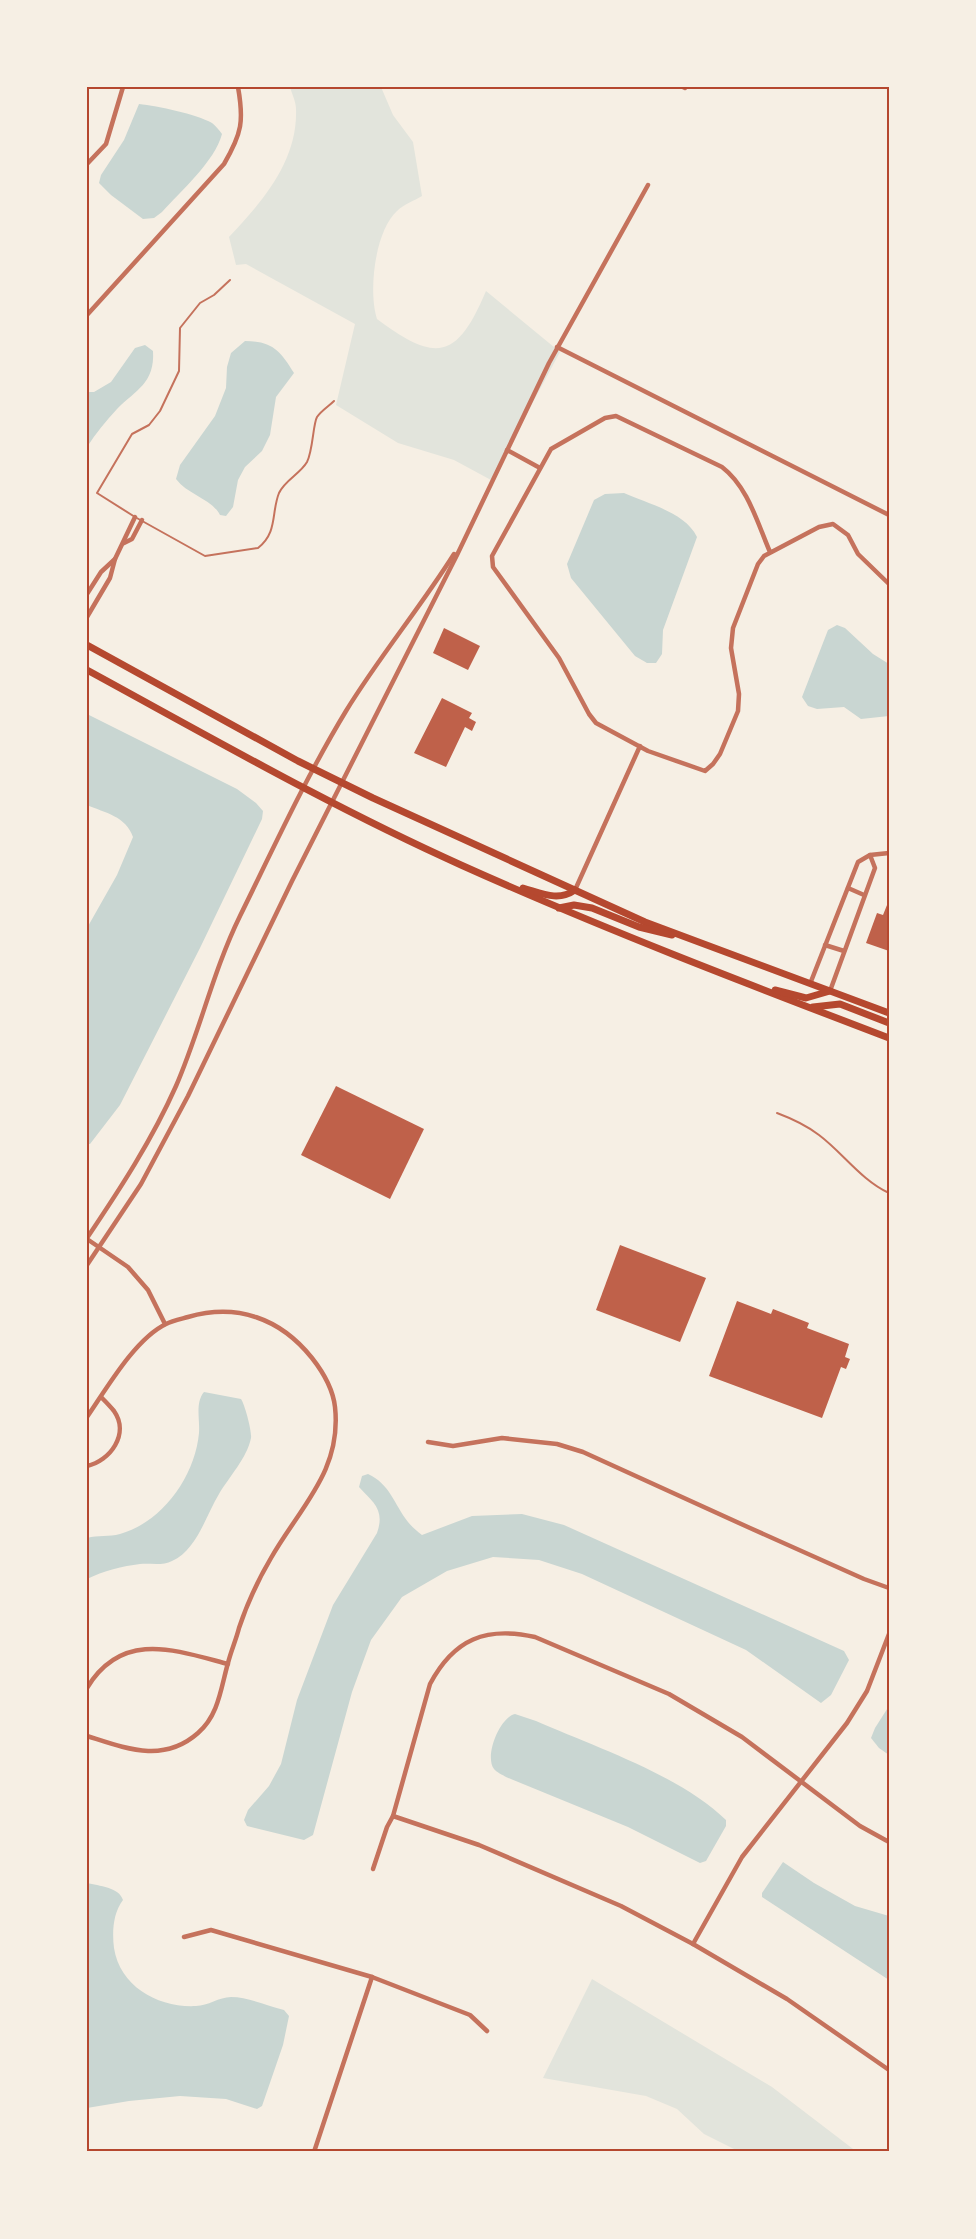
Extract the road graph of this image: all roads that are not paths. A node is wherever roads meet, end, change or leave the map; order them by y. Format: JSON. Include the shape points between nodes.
{"nodes":[{"id":1,"x":123,"y":87,"type":"edge"},
{"id":2,"x":238,"y":87,"type":"edge"},
{"id":3,"x":87,"y":164,"type":"edge"},
{"id":4,"x":648,"y":185,"type":"dead end"},
{"id":5,"x":230,"y":280,"type":"dead end"},
{"id":6,"x":87,"y":315,"type":"edge"},
{"id":7,"x":557,"y":347,"type":"junction"},
{"id":8,"x":334,"y":401,"type":"dead end"},
{"id":9,"x":507,"y":450,"type":"junction"},
{"id":10,"x":540,"y":468,"type":"junction"},
{"id":11,"x":889,"y":515,"type":"edge"},
{"id":12,"x":135,"y":517,"type":"junction"},
{"id":13,"x":142,"y":520,"type":"junction"},
{"id":14,"x":464,"y":539,"type":"junction"},
{"id":15,"x":124,"y":543,"type":"junction"},
{"id":16,"x":770,"y":552,"type":"junction"},
{"id":17,"x":115,"y":559,"type":"junction"},
{"id":18,"x":889,"y":584,"type":"edge"},
{"id":19,"x":87,"y":594,"type":"edge"},
{"id":20,"x":87,"y":618,"type":"edge"},
{"id":21,"x":87,"y":645,"type":"edge"},
{"id":22,"x":87,"y":670,"type":"edge"},
{"id":23,"x":640,"y":746,"type":"junction"},
{"id":24,"x":314,"y":769,"type":"junction"},
{"id":25,"x":341,"y":783,"type":"junction"},
{"id":26,"x":304,"y":788,"type":"junction"},
{"id":27,"x":333,"y":802,"type":"junction"},
{"id":28,"x":889,"y":853,"type":"edge"},
{"id":29,"x":870,"y":855,"type":"junction"},
{"id":30,"x":500,"y":882,"type":"junction"},
{"id":31,"x":848,"y":888,"type":"junction"},
{"id":32,"x":575,"y":890,"type":"junction"},
{"id":33,"x":864,"y":895,"type":"junction"},
{"id":34,"x":559,"y":908,"type":"junction"},
{"id":35,"x":687,"y":938,"type":"junction"},
{"id":36,"x":825,"y":945,"type":"junction"},
{"id":37,"x":844,"y":951,"type":"junction"},
{"id":38,"x":749,"y":984,"type":"junction"},
{"id":39,"x":810,"y":984,"type":"junction"},
{"id":40,"x":830,"y":991,"type":"junction"},
{"id":41,"x":810,"y":1008,"type":"junction"},
{"id":42,"x":889,"y":1013,"type":"edge"},
{"id":43,"x":889,"y":1023,"type":"edge"},
{"id":44,"x":887,"y":1038,"type":"edge"},
{"id":45,"x":777,"y":1113,"type":"dead end"},
{"id":46,"x":889,"y":1193,"type":"edge"},
{"id":47,"x":87,"y":1238,"type":"edge"},
{"id":48,"x":100,"y":1247,"type":"junction"},
{"id":49,"x":87,"y":1265,"type":"edge"},
{"id":50,"x":165,"y":1324,"type":"junction"},
{"id":51,"x":101,"y":1397,"type":"junction"},
{"id":52,"x":87,"y":1417,"type":"edge"},
{"id":53,"x":428,"y":1442,"type":"dead end"},
{"id":54,"x":87,"y":1466,"type":"edge"},
{"id":55,"x":889,"y":1588,"type":"edge"},
{"id":56,"x":889,"y":1634,"type":"edge"},
{"id":57,"x":228,"y":1664,"type":"junction"},
{"id":58,"x":87,"y":1688,"type":"edge"},
{"id":59,"x":87,"y":1736,"type":"edge"},
{"id":60,"x":802,"y":1782,"type":"junction"},
{"id":61,"x":393,"y":1816,"type":"junction"},
{"id":62,"x":889,"y":1842,"type":"edge"},
{"id":63,"x":374,"y":1869,"type":"dead end"},
{"id":64,"x":184,"y":1937,"type":"dead end"},
{"id":65,"x":693,"y":1944,"type":"junction"},
{"id":66,"x":372,"y":1977,"type":"junction"},
{"id":67,"x":487,"y":2031,"type":"dead end"},
{"id":68,"x":889,"y":2070,"type":"edge"},
{"id":69,"x":314,"y":2152,"type":"edge"}],
"edges":[{"from":1,"to":3,"type":"street","via":[[106,144]]},
{"from":2,"to":6,"type":"street","via":[[241,124],[237,142],[224,164]]},
{"from":4,"to":7,"type":"street"},
{"from":5,"to":12,"type":"lane","via":[[200,303],[180,328],[179,371],[160,411],[149,425],[132,434],[98,493]]},
{"from":7,"to":9,"type":"street"},
{"from":7,"to":11,"type":"street"},
{"from":8,"to":13,"type":"lane","via":[[316,418],[314,442],[306,464],[282,489],[275,521],[265,543],[258,548],[205,556]]},
{"from":9,"to":10,"type":"street"},
{"from":9,"to":14,"type":"street"},
{"from":10,"to":16,"type":"street","via":[[551,449],[605,418],[616,416],[630,421],[734,476],[744,490]]},
{"from":10,"to":23,"type":"street","via":[[492,556],[492,567],[559,658],[589,714],[597,723]]},
{"from":12,"to":13,"type":"lane"},
{"from":12,"to":15,"type":"street"},
{"from":13,"to":15,"type":"street","via":[[132,539]]},
{"from":14,"to":24,"type":"street","via":[[347,710]]},
{"from":14,"to":25,"type":"street"},
{"from":15,"to":17,"type":"street"},
{"from":16,"to":18,"type":"street","via":[[819,527],[833,525],[848,535],[858,554]]},
{"from":16,"to":23,"type":"street","via":[[758,564],[733,628],[731,648],[738,711],[720,754],[705,771]]},
{"from":17,"to":19,"type":"street"},
{"from":17,"to":20,"type":"street","via":[[110,578]]},
{"from":21,"to":24,"type":"main road"},
{"from":22,"to":26,"type":"main road"},
{"from":23,"to":32,"type":"street"},
{"from":24,"to":25,"type":"main road"},
{"from":24,"to":26,"type":"street"},
{"from":25,"to":27,"type":"street"},
{"from":25,"to":32,"type":"main road"},
{"from":26,"to":27,"type":"main road"},
{"from":26,"to":47,"type":"street","via":[[238,920],[176,1085],[135,1167]]},
{"from":27,"to":30,"type":"main road"},
{"from":27,"to":48,"type":"street","via":[[188,1096],[141,1184]]},
{"from":28,"to":29,"type":"street"},
{"from":29,"to":31,"type":"street","via":[[858,862]]},
{"from":29,"to":33,"type":"street","via":[[874,868]]},
{"from":30,"to":32,"type":"main road","via":[[559,897]]},
{"from":30,"to":34,"type":"main road"},
{"from":31,"to":33,"type":"street"},
{"from":31,"to":36,"type":"street"},
{"from":32,"to":35,"type":"main road"},
{"from":33,"to":37,"type":"street"},
{"from":34,"to":35,"type":"main road","via":[[583,906],[658,933]]},
{"from":34,"to":38,"type":"main road"},
{"from":35,"to":39,"type":"main road"},
{"from":36,"to":37,"type":"street"},
{"from":36,"to":39,"type":"street"},
{"from":37,"to":40,"type":"street"},
{"from":38,"to":40,"type":"main road","via":[[806,998]]},
{"from":38,"to":41,"type":"main road"},
{"from":39,"to":40,"type":"main road"},
{"from":40,"to":42,"type":"main road"},
{"from":41,"to":43,"type":"main road","via":[[840,1004]]},
{"from":41,"to":44,"type":"main road"},
{"from":45,"to":46,"type":"lane","via":[[820,1136],[856,1170]]},
{"from":47,"to":48,"type":"street"},
{"from":48,"to":49,"type":"street"},
{"from":48,"to":50,"type":"street","via":[[128,1267],[148,1290]]},
{"from":50,"to":51,"type":"street","via":[[141,1343]]},
{"from":50,"to":57,"type":"street","via":[[203,1313],[239,1312],[263,1318],[303,1346],[318,1365],[335,1406],[336,1432],[327,1470],[271,1558],[242,1620]]},
{"from":51,"to":52,"type":"street"},
{"from":51,"to":54,"type":"street","via":[[118,1419],[118,1440],[107,1457]]},
{"from":53,"to":55,"type":"street","via":[[453,1446],[512,1439],[557,1444],[583,1452]]},
{"from":56,"to":60,"type":"street","via":[[867,1691]]},
{"from":57,"to":58,"type":"street","via":[[149,1647],[106,1665]]},
{"from":57,"to":59,"type":"street","via":[[211,1717],[198,1733],[176,1746],[158,1752],[129,1750]]},
{"from":60,"to":61,"type":"street","via":[[742,1737],[669,1694],[535,1637],[498,1632],[478,1636],[455,1650],[440,1666],[430,1684]]},
{"from":60,"to":62,"type":"street","via":[[860,1826]]},
{"from":60,"to":65,"type":"street","via":[[742,1857]]},
{"from":61,"to":63,"type":"street"},
{"from":61,"to":65,"type":"street","via":[[490,1850],[621,1906]]},
{"from":64,"to":66,"type":"street","via":[[211,1930]]},
{"from":65,"to":68,"type":"street","via":[[787,1999]]},
{"from":66,"to":67,"type":"street","via":[[470,2015]]},
{"from":66,"to":69,"type":"street"}]}
